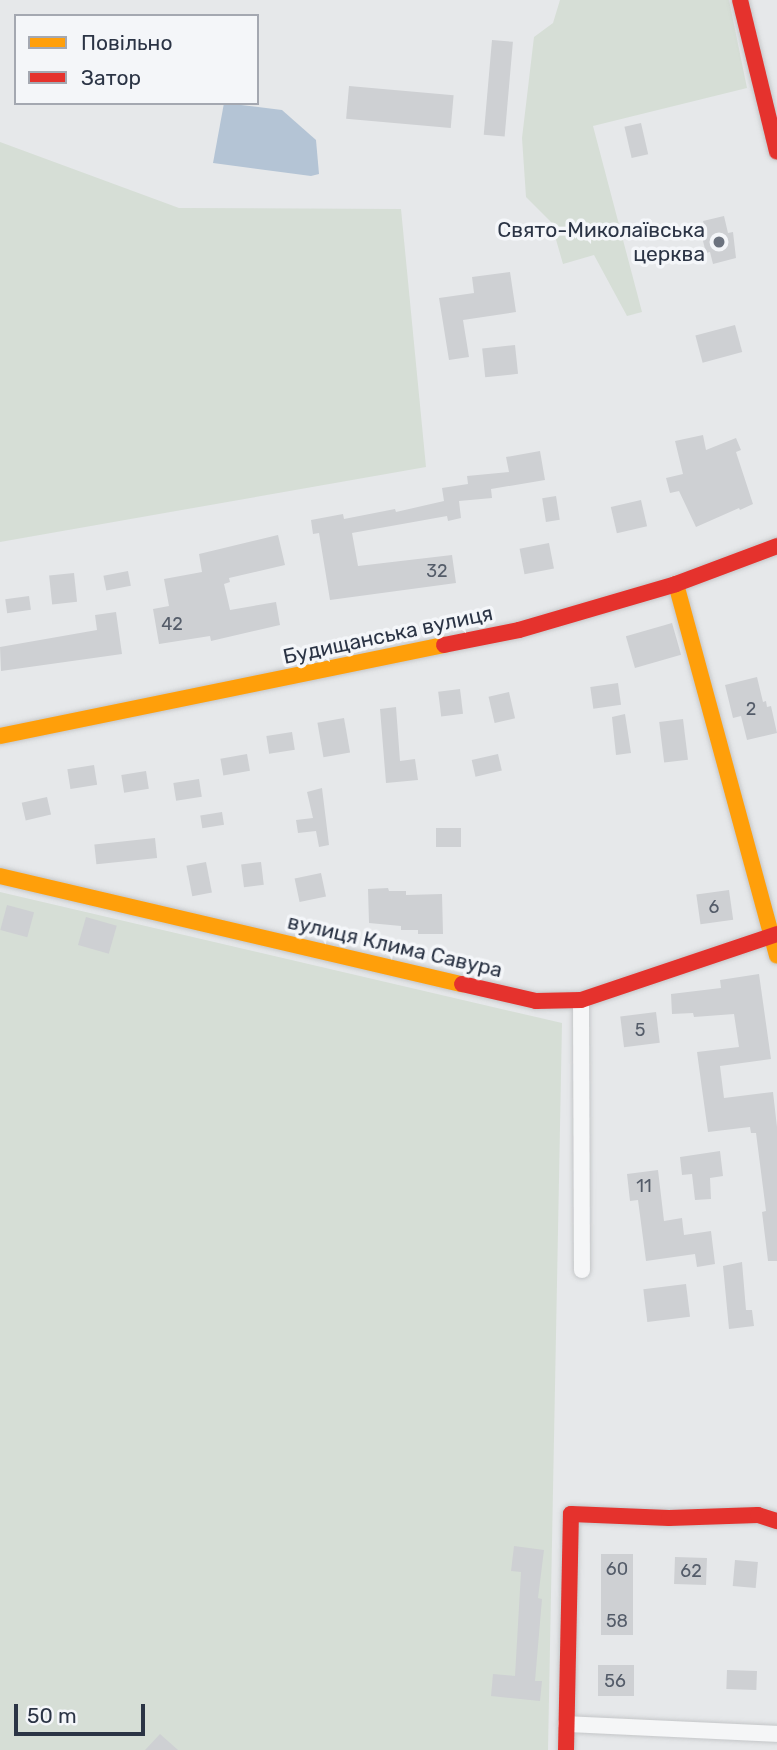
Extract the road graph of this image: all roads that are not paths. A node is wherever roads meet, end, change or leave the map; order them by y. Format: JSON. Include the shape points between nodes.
{"nodes":[{"id":1,"x":740,"y":0,"type":"edge"},
{"id":2,"x":777,"y":152,"type":"edge"},
{"id":3,"x":777,"y":546,"type":"edge"},
{"id":4,"x":676,"y":584,"type":"junction"},
{"id":5,"x":0,"y":736,"type":"edge"},
{"id":6,"x":0,"y":876,"type":"edge"},
{"id":7,"x":775,"y":935,"type":"edge"},
{"id":8,"x":777,"y":956,"type":"edge"},
{"id":9,"x":581,"y":1000,"type":"junction"},
{"id":10,"x":582,"y":1270,"type":"dead end"},
{"id":11,"x":777,"y":1521,"type":"edge"},
{"id":12,"x":566,"y":1724,"type":"junction"},
{"id":13,"x":777,"y":1734,"type":"edge"},
{"id":14,"x":566,"y":1750,"type":"edge"}],
"edges":[{"from":1,"to":2,"type":"street"},
{"from":3,"to":4,"type":"street","name":"Будищанська вулиця"},
{"from":4,"to":5,"type":"street","name":"Будищанська вулиця","via":[[519,630]]},
{"from":4,"to":7,"type":"street"},
{"from":6,"to":9,"type":"street","name":"вулиця Клима Савура","via":[[536,1001]]},
{"from":7,"to":8,"type":"street"},
{"from":7,"to":9,"type":"street","name":"вулиця Клима Савура"},
{"from":9,"to":10,"type":"street"},
{"from":11,"to":12,"type":"street","via":[[758,1516],[571,1514]]},
{"from":12,"to":13,"type":"street"},
{"from":12,"to":14,"type":"street"}]}
